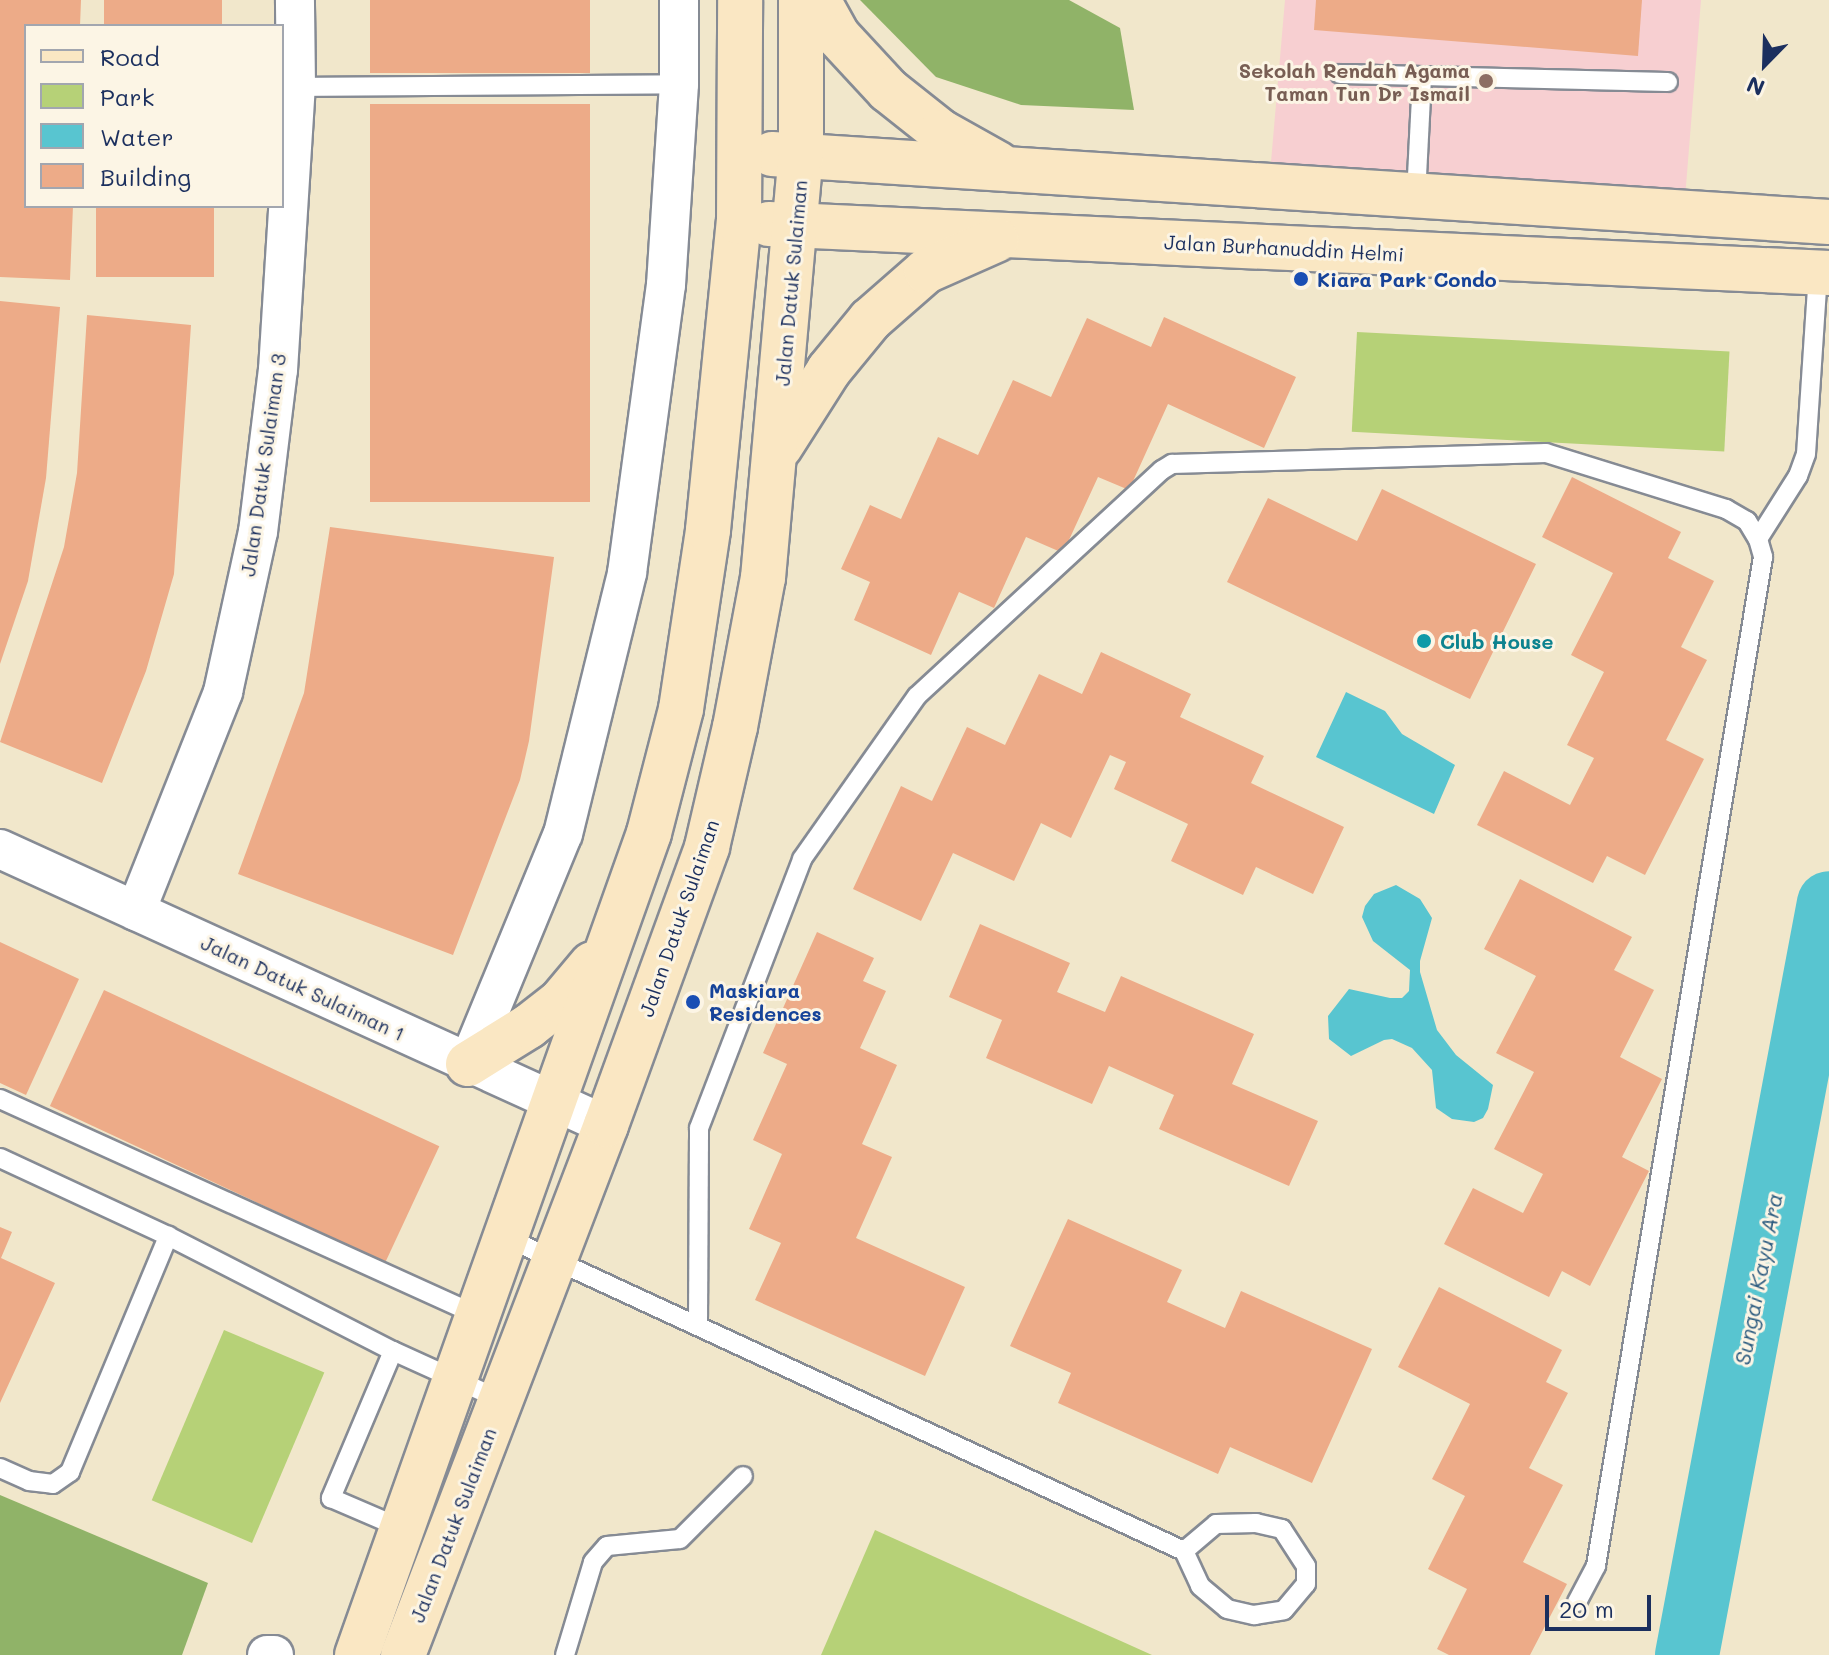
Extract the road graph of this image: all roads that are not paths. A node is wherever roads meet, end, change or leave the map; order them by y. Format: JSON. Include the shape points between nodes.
{"nodes":[{"id":1,"x":295,"y":0,"type":"edge"},
{"id":2,"x":679,"y":0,"type":"edge"},
{"id":3,"x":740,"y":0,"type":"edge"},
{"id":4,"x":801,"y":0,"type":"edge"},
{"id":5,"x":818,"y":0,"type":"edge"},
{"id":6,"x":1340,"y":74,"type":"dead end"},
{"id":7,"x":1422,"y":76,"type":"junction"},
{"id":8,"x":1668,"y":82,"type":"dead end"},
{"id":9,"x":679,"y":84,"type":"junction"},
{"id":10,"x":296,"y":87,"type":"junction"},
{"id":11,"x":742,"y":152,"type":"junction"},
{"id":12,"x":801,"y":156,"type":"junction"},
{"id":13,"x":1007,"y":169,"type":"junction"},
{"id":14,"x":1416,"y":196,"type":"junction"},
{"id":15,"x":739,"y":222,"type":"junction"},
{"id":16,"x":1829,"y":222,"type":"edge"},
{"id":17,"x":796,"y":226,"type":"junction"},
{"id":18,"x":1006,"y":235,"type":"junction"},
{"id":19,"x":1824,"y":272,"type":"edge"},
{"id":20,"x":776,"y":453,"type":"junction"},
{"id":21,"x":1758,"y":539,"type":"junction"},
{"id":22,"x":0,"y":849,"type":"edge"},
{"id":23,"x":136,"y":911,"type":"junction"},
{"id":24,"x":609,"y":943,"type":"junction"},
{"id":25,"x":468,"y":1064,"type":"junction"},
{"id":26,"x":0,"y":1099,"type":"edge"},
{"id":27,"x":553,"y":1101,"type":"junction"},
{"id":28,"x":606,"y":1125,"type":"junction"},
{"id":29,"x":0,"y":1158,"type":"edge"},
{"id":30,"x":168,"y":1236,"type":"junction"},
{"id":31,"x":505,"y":1237,"type":"junction"},
{"id":32,"x":553,"y":1257,"type":"junction"},
{"id":33,"x":477,"y":1315,"type":"junction"},
{"id":34,"x":698,"y":1325,"type":"junction"},
{"id":35,"x":393,"y":1351,"type":"junction"},
{"id":36,"x":455,"y":1379,"type":"junction"},
{"id":37,"x":501,"y":1400,"type":"junction"},
{"id":38,"x":0,"y":1468,"type":"edge"},
{"id":39,"x":743,"y":1476,"type":"dead end"},
{"id":40,"x":403,"y":1529,"type":"junction"},
{"id":41,"x":1184,"y":1551,"type":"junction"},
{"id":42,"x":1577,"y":1602,"type":"dead end"},
{"id":43,"x":362,"y":1642,"type":"edge"},
{"id":44,"x":404,"y":1652,"type":"edge"},
{"id":45,"x":267,"y":1655,"type":"edge"},
{"id":46,"x":274,"y":1655,"type":"edge"},
{"id":47,"x":565,"y":1655,"type":"edge"}],
"edges":[{"from":1,"to":10,"type":"street","name":"Jalan Datuk Sulaiman 3"},
{"from":2,"to":9,"type":"street"},
{"from":3,"to":11,"type":"main road"},
{"from":4,"to":12,"type":"main road","name":"Jalan Datuk Sulaiman"},
{"from":5,"to":13,"type":"main road","via":[[838,36],[888,90],[941,132]]},
{"from":6,"to":7,"type":"lane"},
{"from":7,"to":8,"type":"lane"},
{"from":7,"to":14,"type":"lane"},
{"from":9,"to":10,"type":"lane"},
{"from":9,"to":25,"type":"street","via":[[666,285],[627,573],[563,834]]},
{"from":10,"to":23,"type":"street","name":"Jalan Datuk Sulaiman 3","via":[[278,370],[258,532],[223,692]]},
{"from":11,"to":12,"type":"main road"},
{"from":11,"to":15,"type":"main road"},
{"from":12,"to":13,"type":"main road"},
{"from":12,"to":17,"type":"main road","name":"Jalan Datuk Sulaiman"},
{"from":13,"to":14,"type":"main road"},
{"from":14,"to":16,"type":"main road"},
{"from":15,"to":17,"type":"main road","name":"Jalan Burhanuddin Helmi"},
{"from":15,"to":24,"type":"main road","via":[[708,530],[681,709],[649,833]]},
{"from":17,"to":18,"type":"main road","name":"Jalan Burhanuddin Helmi"},
{"from":17,"to":20,"type":"main road","name":"Jalan Datuk Sulaiman"},
{"from":18,"to":19,"type":"main road","name":"Jalan Burhanuddin Helmi"},
{"from":18,"to":20,"type":"main road","via":[[926,271],[870,320],[829,370]]},
{"from":19,"to":21,"type":"lane","via":[[1806,454]]},
{"from":20,"to":28,"type":"main road","name":"Jalan Datuk Sulaiman","via":[[763,578],[707,847]]},
{"from":21,"to":34,"type":"lane","via":[[1747,521],[1726,509],[1546,453],[1172,464],[1162,470],[917,696],[802,859],[699,1128]]},
{"from":21,"to":42,"type":"lane","via":[[1763,557],[1596,1566]]},
{"from":22,"to":23,"type":"street","name":"Jalan Datuk Sulaiman 1"},
{"from":23,"to":25,"type":"street","name":"Jalan Datuk Sulaiman 1"},
{"from":24,"to":25,"type":"main road","via":[[561,1001]]},
{"from":24,"to":27,"type":"main road"},
{"from":25,"to":27,"type":"street","name":"Jalan Datuk Sulaiman 1"},
{"from":26,"to":33,"type":"lane"},
{"from":27,"to":28,"type":"street","name":"Jalan Datuk Sulaiman 1"},
{"from":27,"to":31,"type":"main road"},
{"from":28,"to":32,"type":"main road","name":"Jalan Datuk Sulaiman"},
{"from":29,"to":30,"type":"lane"},
{"from":30,"to":35,"type":"lane"},
{"from":30,"to":38,"type":"lane","via":[[70,1472],[53,1484],[29,1481]]},
{"from":31,"to":32,"type":"lane"},
{"from":31,"to":33,"type":"main road"},
{"from":32,"to":34,"type":"lane"},
{"from":32,"to":37,"type":"main road","name":"Jalan Datuk Sulaiman"},
{"from":33,"to":36,"type":"main road"},
{"from":34,"to":41,"type":"lane"},
{"from":35,"to":36,"type":"lane"},
{"from":35,"to":40,"type":"lane","via":[[331,1498]]},
{"from":36,"to":37,"type":"lane"},
{"from":36,"to":40,"type":"main road"},
{"from":37,"to":44,"type":"main road","name":"Jalan Datuk Sulaiman"},
{"from":39,"to":47,"type":"lane","via":[[680,1539],[607,1546],[593,1562]]},
{"from":40,"to":43,"type":"main road"},
{"from":41,"to":41,"type":"lane","via":[[1216,1524],[1256,1523],[1282,1529],[1306,1566],[1306,1584],[1284,1610],[1254,1615],[1227,1609],[1200,1586]]},
{"from":45,"to":46,"type":"street"}]}
